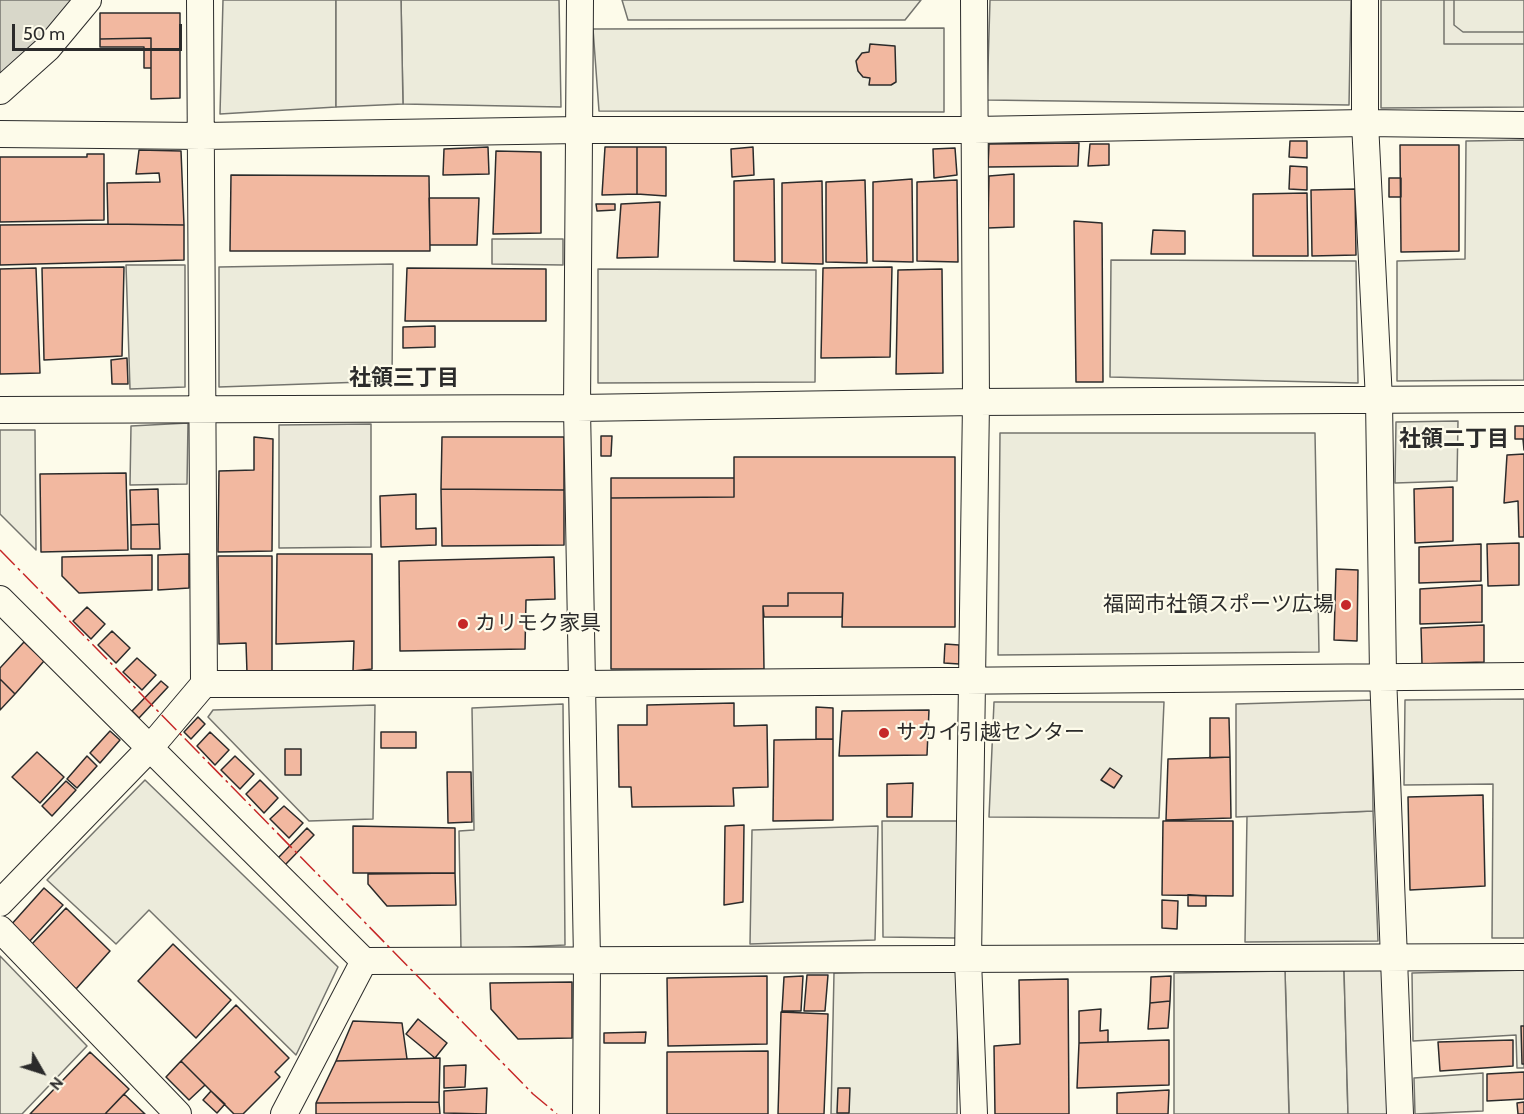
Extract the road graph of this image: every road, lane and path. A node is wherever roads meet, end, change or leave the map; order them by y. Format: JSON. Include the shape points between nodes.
{"nodes":[{"id":1,"x":88,"y":0,"type":"edge"},
{"id":2,"x":200,"y":0,"type":"edge"},
{"id":3,"x":580,"y":0,"type":"edge"},
{"id":4,"x":975,"y":0,"type":"edge"},
{"id":5,"x":1365,"y":0,"type":"edge"},
{"id":6,"x":0,"y":91,"type":"edge"},
{"id":7,"x":1365,"y":123,"type":"junction"},
{"id":8,"x":1524,"y":125,"type":"edge"},
{"id":9,"x":579,"y":130,"type":"junction"},
{"id":10,"x":974,"y":130,"type":"junction"},
{"id":11,"x":0,"y":134,"type":"edge"},
{"id":12,"x":202,"y":136,"type":"junction"},
{"id":13,"x":1524,"y":399,"type":"edge"},
{"id":14,"x":1379,"y":400,"type":"junction"},
{"id":15,"x":976,"y":402,"type":"junction"},
{"id":16,"x":204,"y":408,"type":"junction"},
{"id":17,"x":577,"y":408,"type":"junction"},
{"id":18,"x":0,"y":410,"type":"edge"},
{"id":19,"x":0,"y":599,"type":"edge"},
{"id":20,"x":1383,"y":675,"type":"junction"},
{"id":21,"x":1524,"y":676,"type":"edge"},
{"id":22,"x":971,"y":680,"type":"junction"},
{"id":23,"x":204,"y":684,"type":"junction"},
{"id":24,"x":582,"y":684,"type":"junction"},
{"id":25,"x":149,"y":749,"type":"junction"},
{"id":26,"x":0,"y":903,"type":"edge"},
{"id":27,"x":0,"y":929,"type":"edge"},
{"id":28,"x":1395,"y":956,"type":"junction"},
{"id":29,"x":1524,"y":957,"type":"edge"},
{"id":30,"x":587,"y":960,"type":"junction"},
{"id":31,"x":968,"y":960,"type":"junction"},
{"id":32,"x":364,"y":961,"type":"junction"},
{"id":33,"x":178,"y":1114,"type":"edge"},
{"id":34,"x":284,"y":1114,"type":"edge"},
{"id":35,"x":586,"y":1114,"type":"edge"},
{"id":36,"x":974,"y":1114,"type":"edge"},
{"id":37,"x":1400,"y":1114,"type":"edge"}],
"edges":[{"from":1,"to":6,"type":"street","via":[[48,48]]},
{"from":2,"to":12,"type":"street"},
{"from":3,"to":9,"type":"street"},
{"from":4,"to":10,"type":"street"},
{"from":5,"to":7,"type":"street"},
{"from":7,"to":8,"type":"street"},
{"from":7,"to":10,"type":"street"},
{"from":7,"to":14,"type":"street"},
{"from":9,"to":10,"type":"street"},
{"from":9,"to":12,"type":"street"},
{"from":9,"to":17,"type":"street"},
{"from":10,"to":15,"type":"street"},
{"from":11,"to":12,"type":"street"},
{"from":12,"to":16,"type":"street"},
{"from":13,"to":14,"type":"street"},
{"from":14,"to":15,"type":"street"},
{"from":14,"to":20,"type":"street"},
{"from":15,"to":17,"type":"street"},
{"from":15,"to":22,"type":"street"},
{"from":16,"to":17,"type":"street"},
{"from":16,"to":18,"type":"street"},
{"from":16,"to":23,"type":"street"},
{"from":17,"to":24,"type":"street"},
{"from":19,"to":25,"type":"street"},
{"from":20,"to":21,"type":"street"},
{"from":20,"to":22,"type":"street"},
{"from":20,"to":28,"type":"street"},
{"from":22,"to":24,"type":"street"},
{"from":22,"to":31,"type":"street"},
{"from":23,"to":24,"type":"street"},
{"from":23,"to":25,"type":"street"},
{"from":24,"to":30,"type":"street"},
{"from":25,"to":26,"type":"street"},
{"from":25,"to":32,"type":"street"},
{"from":27,"to":33,"type":"street"},
{"from":28,"to":29,"type":"street"},
{"from":28,"to":31,"type":"street"},
{"from":28,"to":37,"type":"street"},
{"from":30,"to":31,"type":"street"},
{"from":30,"to":32,"type":"street"},
{"from":30,"to":35,"type":"street"},
{"from":31,"to":36,"type":"street"},
{"from":32,"to":34,"type":"street"}]}
